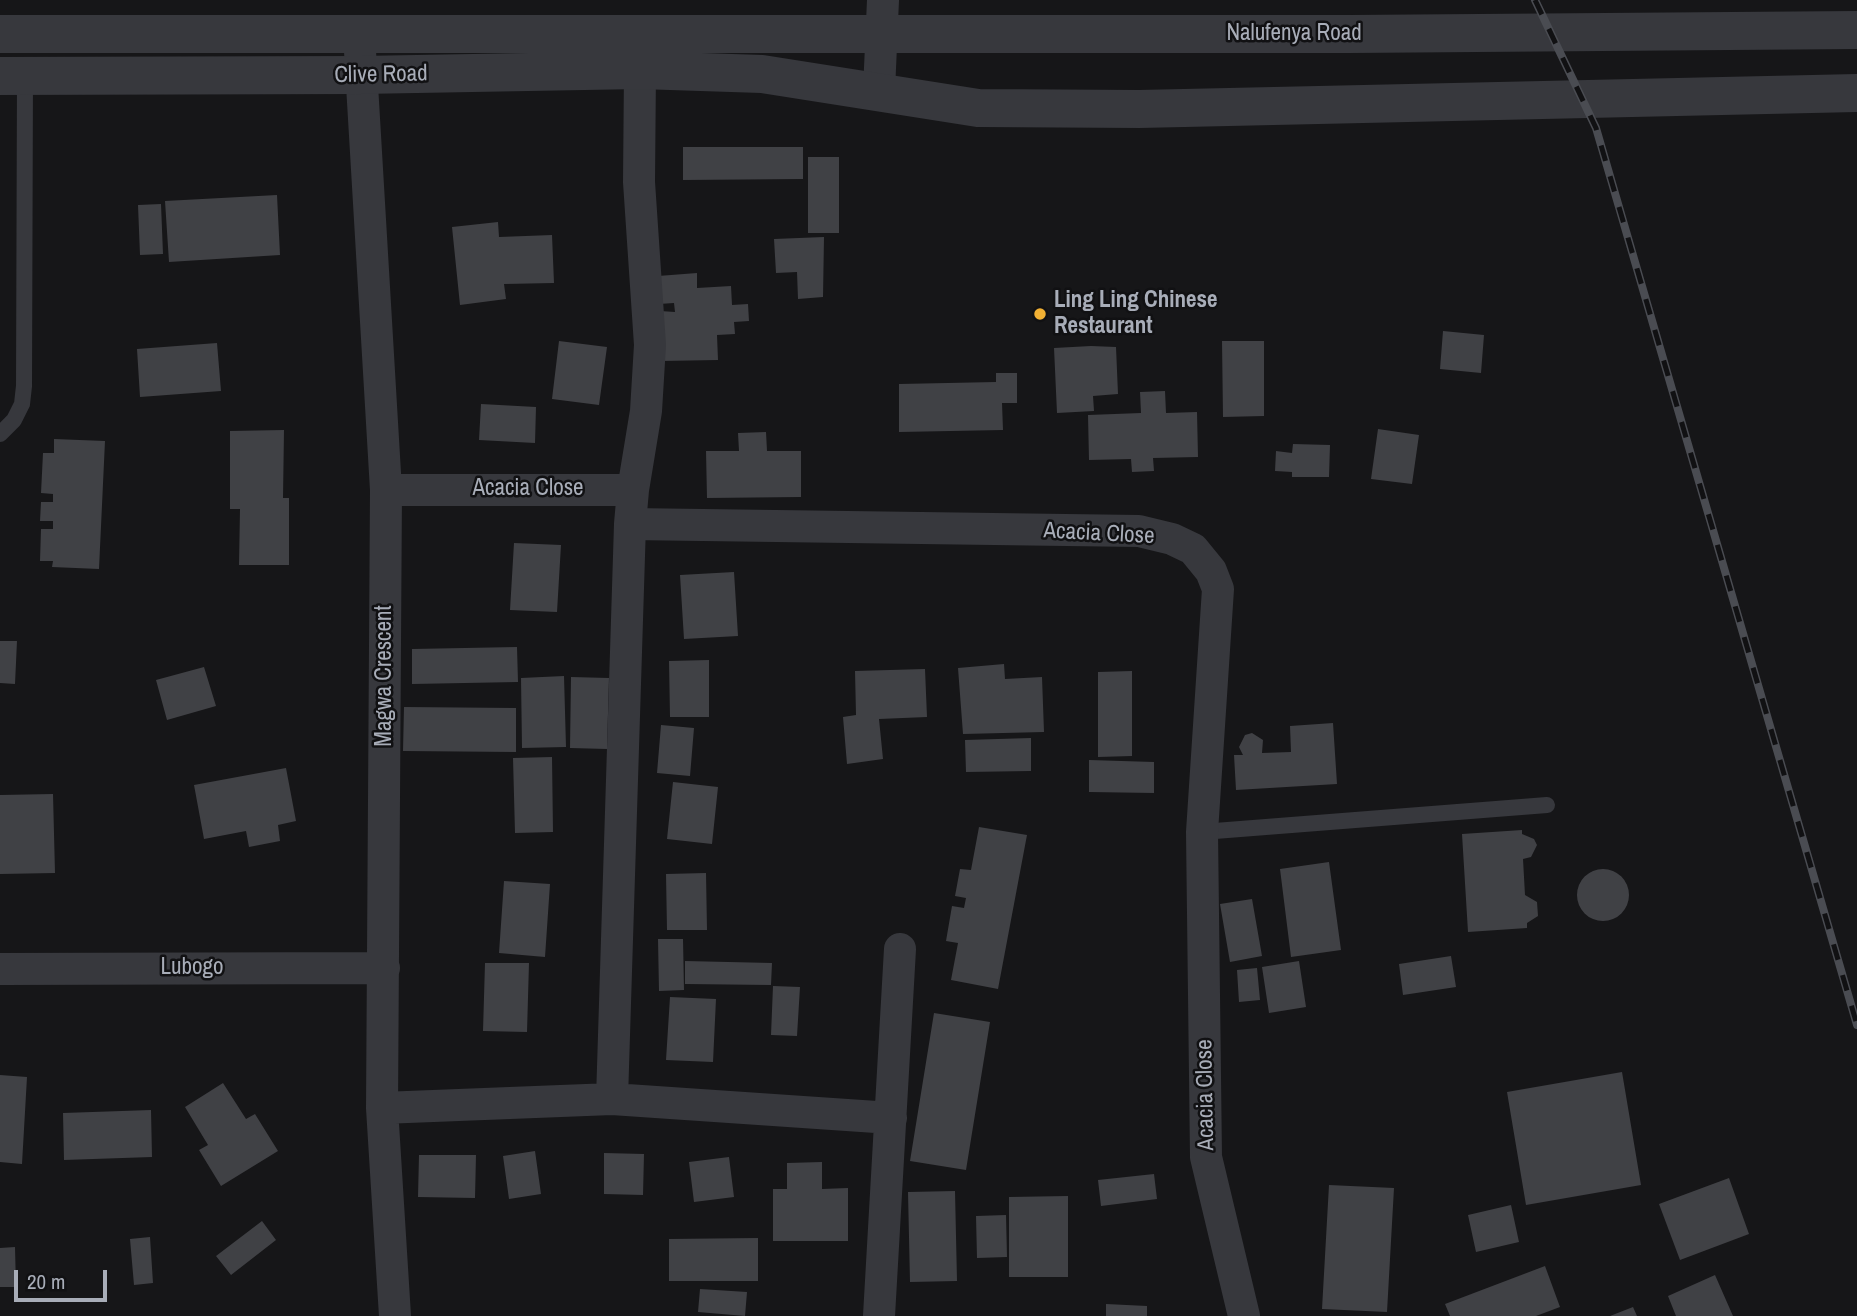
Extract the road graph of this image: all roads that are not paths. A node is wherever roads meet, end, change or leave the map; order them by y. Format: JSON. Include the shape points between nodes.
{"nodes":[{"id":1,"x":882,"y":16,"type":"edge"},
{"id":2,"x":1857,"y":30,"type":"edge"},
{"id":3,"x":731,"y":32,"type":"joint"},
{"id":4,"x":0,"y":34,"type":"edge"},
{"id":5,"x":359,"y":36,"type":"junction"},
{"id":6,"x":640,"y":70,"type":"junction"},
{"id":7,"x":361,"y":75,"type":"junction"},
{"id":8,"x":12,"y":76,"type":"edge"},
{"id":9,"x":879,"y":91,"type":"junction"},
{"id":10,"x":1857,"y":93,"type":"edge"},
{"id":11,"x":0,"y":434,"type":"edge"},
{"id":12,"x":633,"y":489,"type":"junction"},
{"id":13,"x":386,"y":490,"type":"junction"},
{"id":14,"x":630,"y":524,"type":"junction"},
{"id":15,"x":1547,"y":804,"type":"dead end"},
{"id":16,"x":1202,"y":832,"type":"junction"},
{"id":17,"x":901,"y":949,"type":"dead end"},
{"id":18,"x":384,"y":968,"type":"junction"},
{"id":19,"x":0,"y":969,"type":"edge"},
{"id":20,"x":612,"y":1099,"type":"junction"},
{"id":21,"x":382,"y":1108,"type":"junction"},
{"id":22,"x":891,"y":1118,"type":"junction"},
{"id":23,"x":396,"y":1316,"type":"edge"},
{"id":24,"x":879,"y":1316,"type":"edge"},
{"id":25,"x":1244,"y":1316,"type":"edge"}],
"edges":[{"from":1,"to":2,"type":"street","name":"Nalufenya Road","via":[[1351,34]]},
{"from":1,"to":3,"type":"street","name":"Nalufenya Road"},
{"from":1,"to":9,"type":"street"},
{"from":3,"to":5,"type":"street","name":"Clive Road"},
{"from":4,"to":5,"type":"street","name":"Clive Road"},
{"from":5,"to":7,"type":"street","name":"Magwa Crescent"},
{"from":6,"to":7,"type":"street","name":"Clive Road"},
{"from":6,"to":9,"type":"street","name":"Clive Road","via":[[762,74]]},
{"from":6,"to":12,"type":"street","via":[[639,182],[650,345],[646,411]]},
{"from":7,"to":8,"type":"street","name":"Clive Road"},
{"from":7,"to":13,"type":"street","name":"Magwa Crescent"},
{"from":8,"to":11,"type":"lane","via":[[24,386],[22,404]]},
{"from":9,"to":10,"type":"street","via":[[978,108],[1126,109]]},
{"from":12,"to":13,"type":"street","name":"Acacia Close"},
{"from":12,"to":14,"type":"street"},
{"from":13,"to":18,"type":"street","name":"Magwa Crescent"},
{"from":14,"to":16,"type":"street","name":"Acacia Close","via":[[1139,531],[1172,538],[1193,550],[1212,571],[1218,589]]},
{"from":14,"to":20,"type":"street"},
{"from":15,"to":16,"type":"lane"},
{"from":16,"to":25,"type":"street","name":"Acacia Close","via":[[1206,1157]]},
{"from":17,"to":22,"type":"street"},
{"from":18,"to":19,"type":"street","name":"Lubogo"},
{"from":18,"to":21,"type":"street","name":"Magwa Crescent"},
{"from":20,"to":21,"type":"street"},
{"from":20,"to":22,"type":"street"},
{"from":21,"to":23,"type":"street","name":"Magwa Crescent"},
{"from":22,"to":24,"type":"street"}]}
